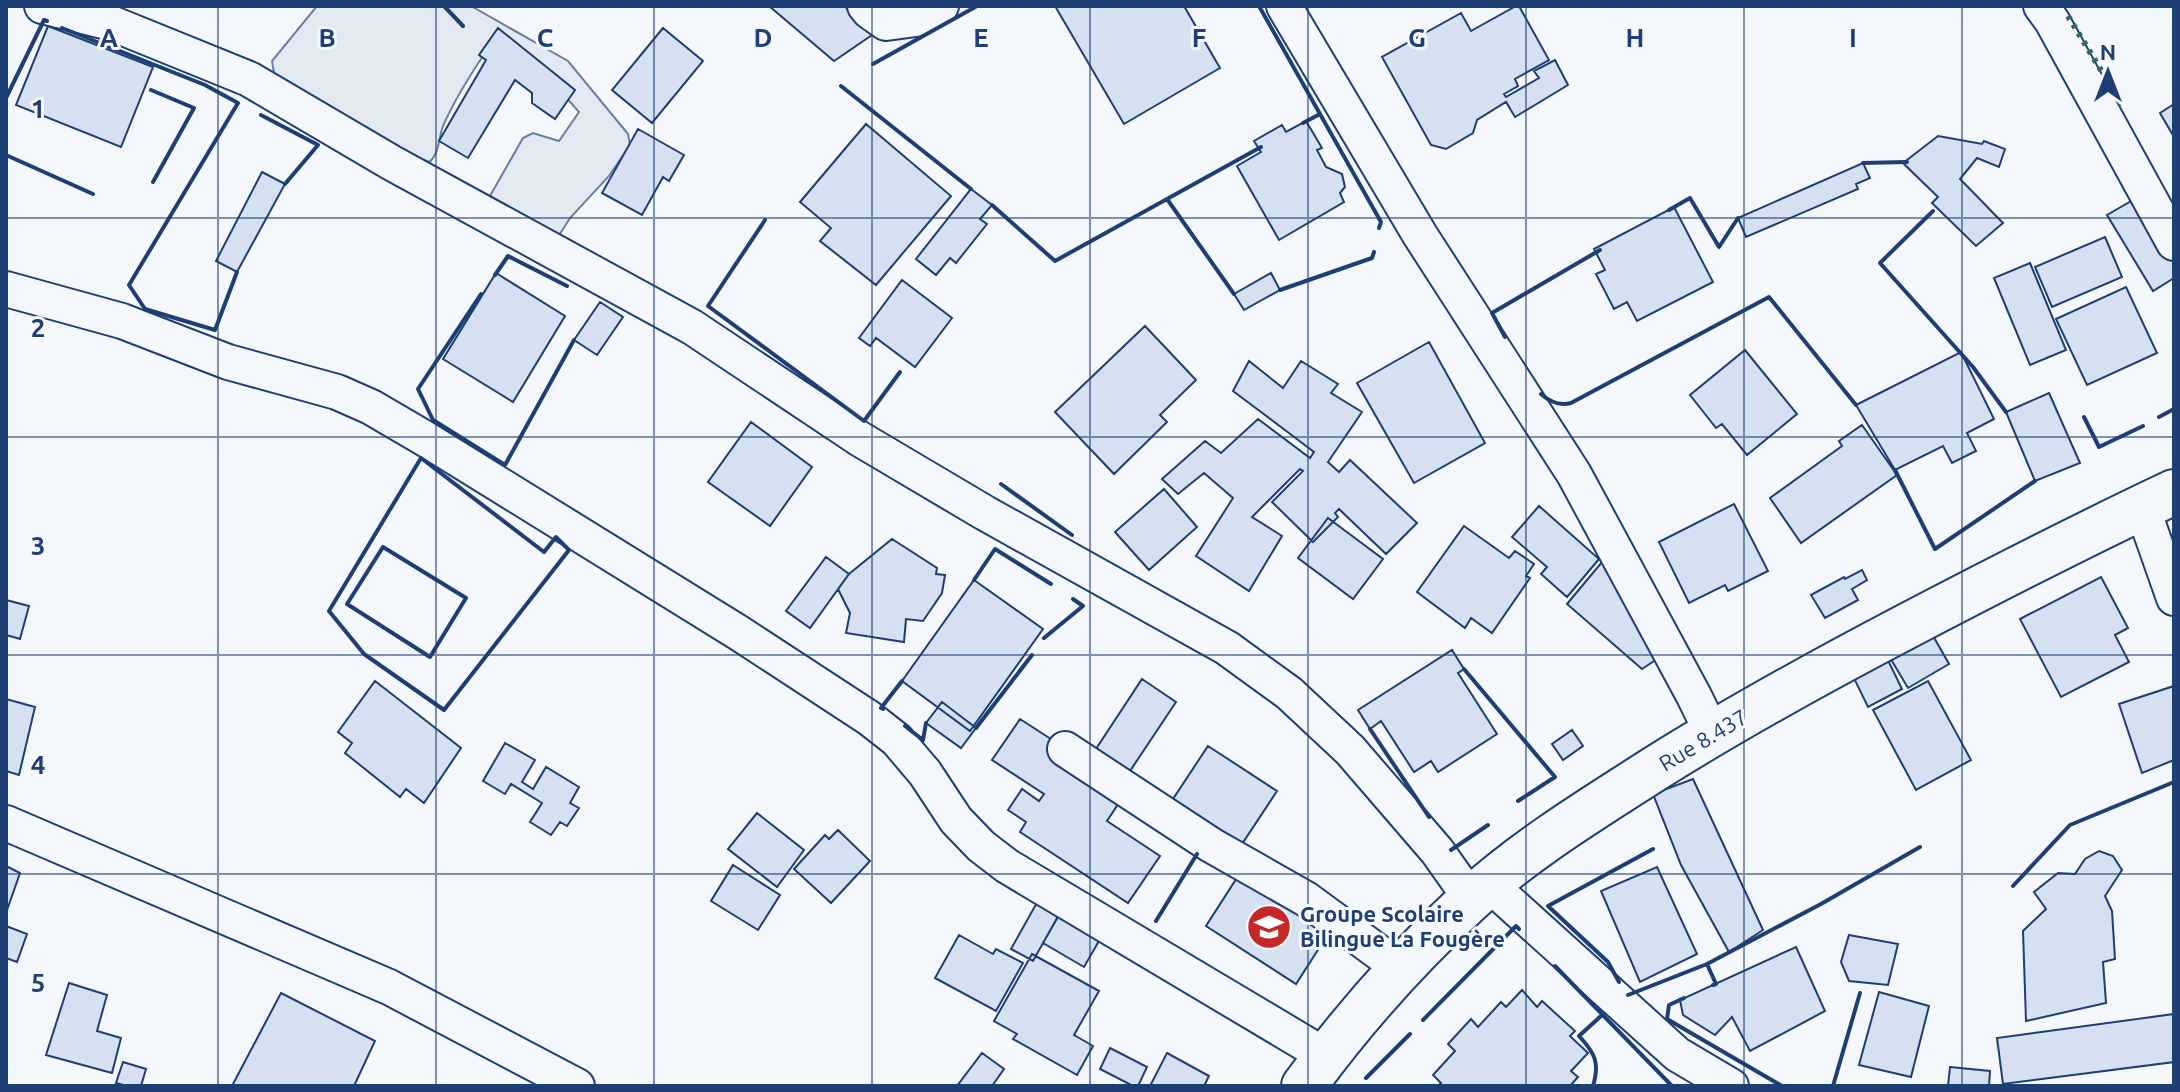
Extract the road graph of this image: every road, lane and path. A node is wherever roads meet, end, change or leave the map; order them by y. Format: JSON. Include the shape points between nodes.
{"nodes":[{"id":1,"x":42,"y":6,"type":"edge"},
{"id":2,"x":865,"y":6,"type":"edge"},
{"id":3,"x":941,"y":6,"type":"edge"},
{"id":4,"x":1284,"y":6,"type":"edge"},
{"id":5,"x":2041,"y":6,"type":"edge"},
{"id":6,"x":117,"y":15,"type":"edge"},
{"id":7,"x":2174,"y":243,"type":"edge"},
{"id":8,"x":6,"y":289,"type":"edge"},
{"id":9,"x":2158,"y":499,"type":"edge"},
{"id":10,"x":2174,"y":598,"type":"edge"},
{"id":11,"x":1712,"y":733,"type":"junction"},
{"id":12,"x":1065,"y":749,"type":"dead end"},
{"id":13,"x":6,"y":823,"type":"edge"},
{"id":14,"x":1481,"y":892,"type":"junction"},
{"id":15,"x":1400,"y":968,"type":"junction"},
{"id":16,"x":1315,"y":1071,"type":"edge"},
{"id":17,"x":577,"y":1086,"type":"edge"},
{"id":18,"x":1731,"y":1086,"type":"edge"}],
"edges":[{"from":1,"to":6,"type":"street"},
{"from":2,"to":3,"type":"street","via":[[886,23],[916,19]]},
{"from":4,"to":11,"type":"street","via":[[1420,235],[1574,474]]},
{"from":5,"to":7,"type":"street"},
{"from":6,"to":14,"type":"street","via":[[249,79],[692,327],[860,439],[1227,648],[1289,693],[1350,750],[1437,851]]},
{"from":8,"to":16,"type":"street","via":[[337,392],[424,438],[869,718],[897,740],[981,846]]},
{"from":9,"to":10,"type":"street"},
{"from":9,"to":11,"type":"main road","name":"Rue 8.437"},
{"from":11,"to":14,"type":"main road","name":"Rue 8.437","via":[[1558,830]]},
{"from":12,"to":15,"type":"street","via":[[1211,845],[1306,899]]},
{"from":13,"to":17,"type":"street","via":[[389,987]]},
{"from":14,"to":15,"type":"main road","name":"Rue 8.437"},
{"from":14,"to":18,"type":"street","via":[[1677,1054]]},
{"from":15,"to":16,"type":"main road","name":"Rue 8.437"}]}
